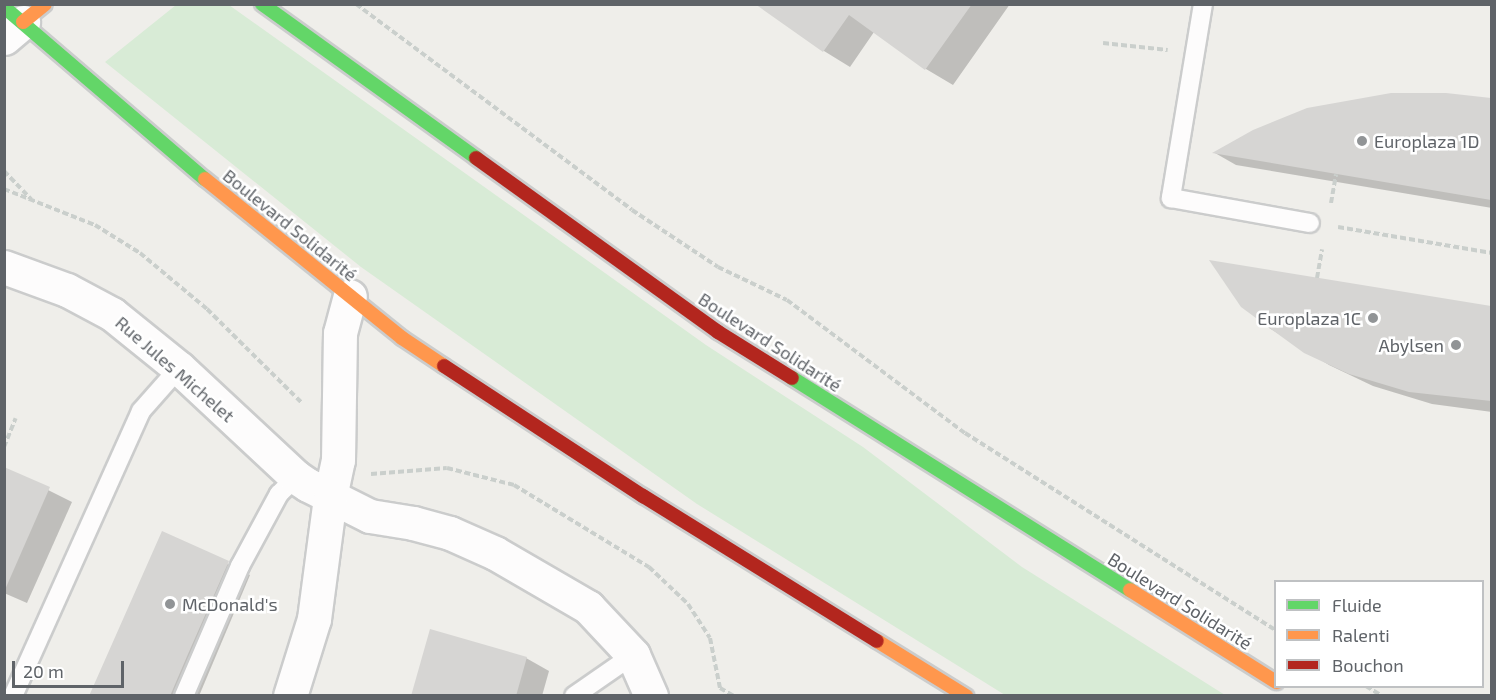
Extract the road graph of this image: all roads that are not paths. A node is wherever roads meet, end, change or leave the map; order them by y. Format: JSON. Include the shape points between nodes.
{"nodes":[{"id":1,"x":262,"y":4,"type":"edge"},
{"id":2,"x":1203,"y":4,"type":"edge"},
{"id":3,"x":19,"y":18,"type":"edge"},
{"id":4,"x":1310,"y":223,"type":"road end"},
{"id":5,"x":4,"y":267,"type":"edge"},
{"id":6,"x":350,"y":296,"type":"junction"},
{"id":7,"x":178,"y":368,"type":"junction"},
{"id":8,"x":296,"y":477,"type":"junction"},
{"id":9,"x":330,"y":497,"type":"junction"},
{"id":10,"x":633,"y":655,"type":"junction"},
{"id":11,"x":1274,"y":681,"type":"edge"},
{"id":12,"x":13,"y":696,"type":"edge"},
{"id":13,"x":184,"y":696,"type":"edge"},
{"id":14,"x":290,"y":696,"type":"edge"},
{"id":15,"x":574,"y":696,"type":"edge"},
{"id":16,"x":651,"y":696,"type":"edge"},
{"id":17,"x":966,"y":696,"type":"edge"}],
"edges":[{"from":1,"to":11,"type":"main road","name":"Boulevard Solidarité","via":[[718,332]]},
{"from":2,"to":4,"type":"lane","via":[[1171,198]]},
{"from":3,"to":6,"type":"main road","name":"Boulevard Solidarité","via":[[162,144]]},
{"from":5,"to":7,"type":"street","name":"Rue Jules Michelet","via":[[67,290],[112,314]]},
{"from":6,"to":9,"type":"street","via":[[340,333],[338,460]]},
{"from":6,"to":17,"type":"main road","name":"Boulevard Solidarité","via":[[402,338],[643,496]]},
{"from":7,"to":8,"type":"street","name":"Rue Jules Michelet"},
{"from":7,"to":12,"type":"lane","via":[[141,411]]},
{"from":8,"to":9,"type":"street","name":"Rue Jules Michelet"},
{"from":8,"to":13,"type":"lane","via":[[279,494],[240,566]]},
{"from":9,"to":10,"type":"street","name":"Rue Jules Michelet","via":[[370,516],[450,533],[495,553],[588,607]]},
{"from":9,"to":14,"type":"street","via":[[314,620]]},
{"from":10,"to":15,"type":"lane"},
{"from":10,"to":16,"type":"street","name":"Rue Jules Michelet"}]}
